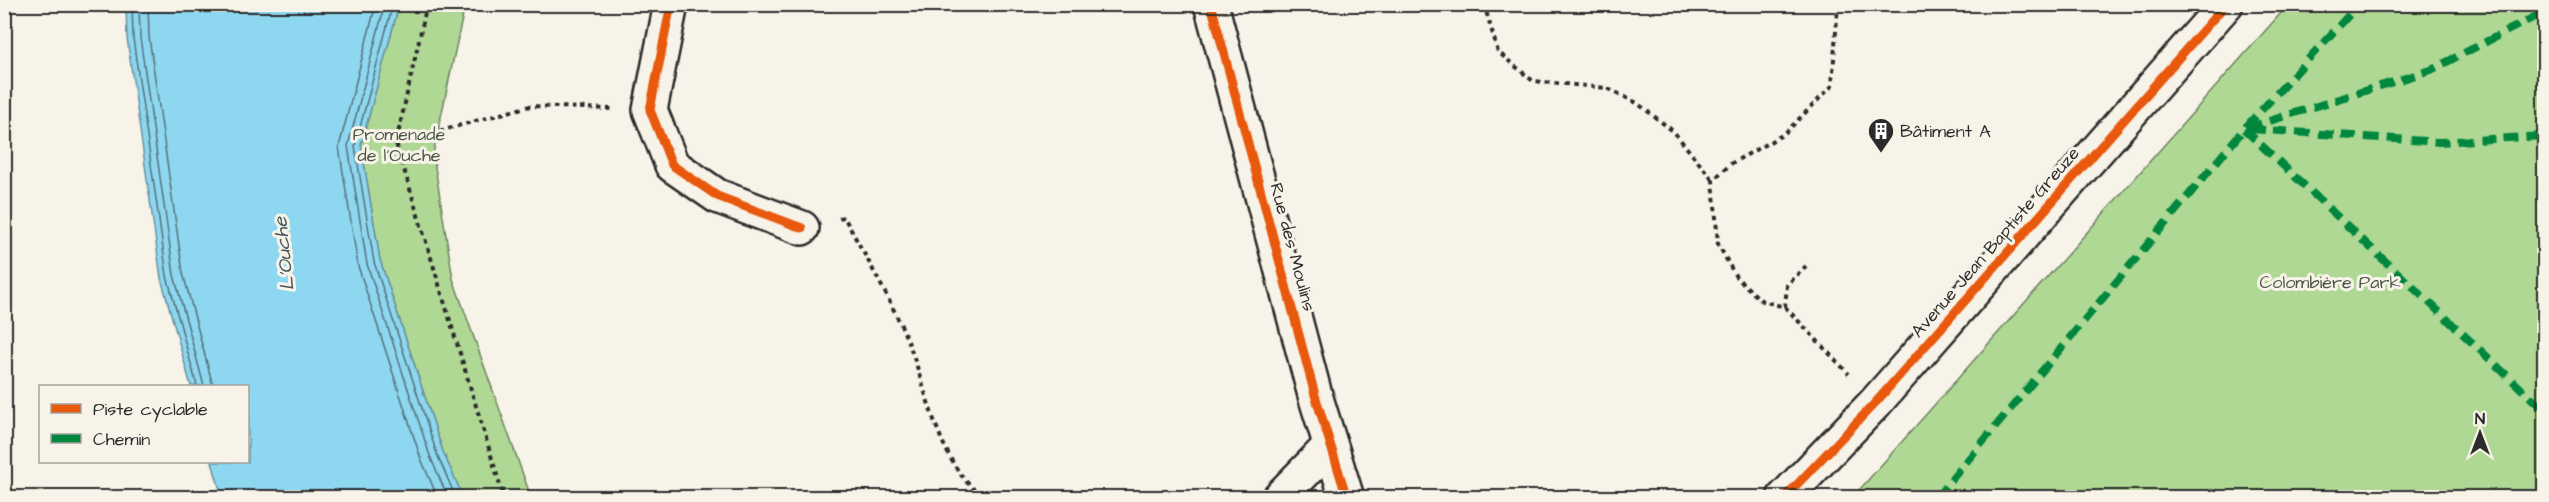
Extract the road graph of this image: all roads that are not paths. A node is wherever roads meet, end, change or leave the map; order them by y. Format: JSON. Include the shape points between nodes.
{"nodes":[{"id":1,"x":671,"y":4,"type":"edge"},
{"id":2,"x":1211,"y":4,"type":"edge"},
{"id":3,"x":2226,"y":4,"type":"edge"},
{"id":4,"x":802,"y":228,"type":"road end"},
{"id":5,"x":1330,"y":446,"type":"junction"},
{"id":6,"x":1279,"y":498,"type":"edge"},
{"id":7,"x":1347,"y":498,"type":"edge"},
{"id":8,"x":1784,"y":498,"type":"edge"}],
"edges":[{"from":1,"to":4,"type":"street","via":[[650,110],[672,165],[717,196]]},
{"from":2,"to":5,"type":"street","name":"Rue des Moulins"},
{"from":3,"to":8,"type":"street","name":"Avenue Jean Baptiste Greuze","via":[[1876,402]]},
{"from":5,"to":6,"type":"street"},
{"from":5,"to":7,"type":"street","name":"Rue des Moulins"}]}
